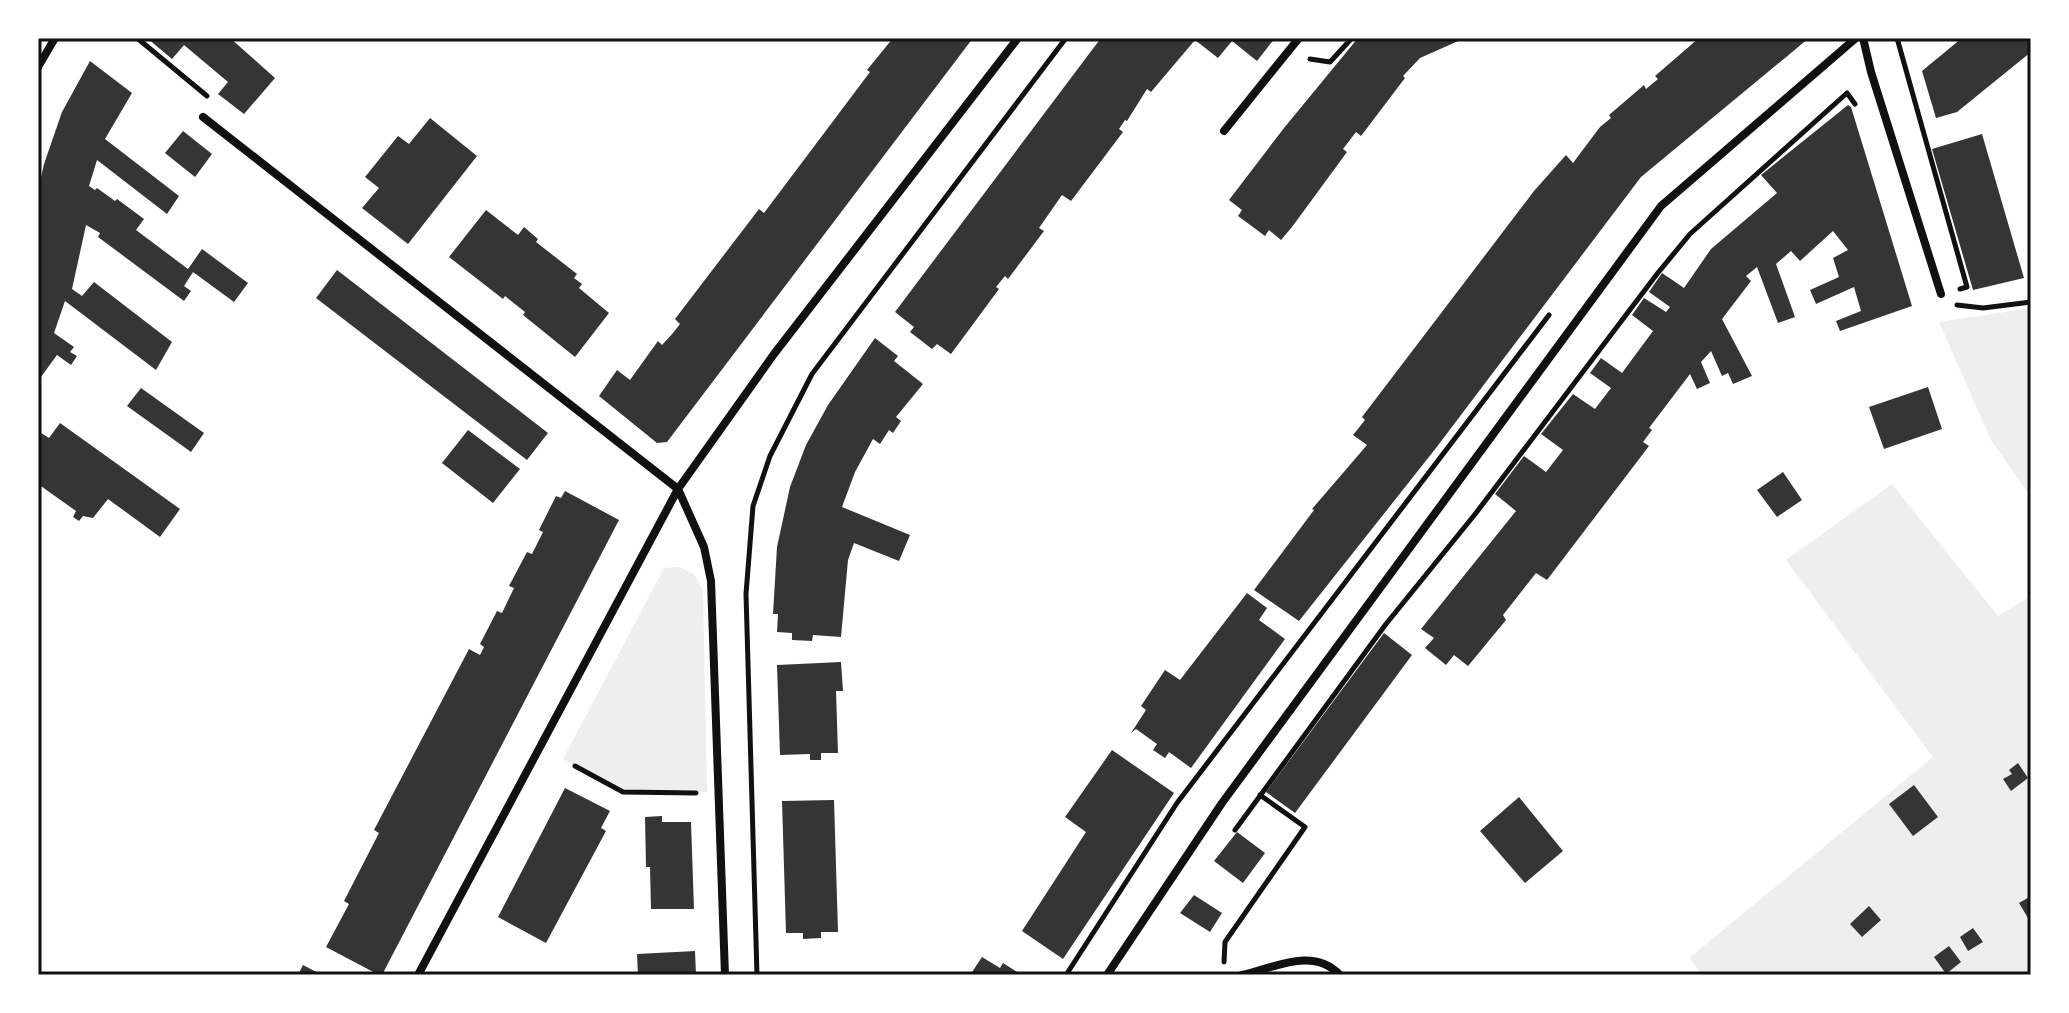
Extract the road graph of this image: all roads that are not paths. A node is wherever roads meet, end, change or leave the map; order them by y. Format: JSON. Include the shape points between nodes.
{"nodes":[{"id":1,"x":55,"y":38,"type":"edge"},
{"id":2,"x":1018,"y":38,"type":"edge"},
{"id":3,"x":1299,"y":38,"type":"edge"},
{"id":4,"x":1856,"y":38,"type":"edge"},
{"id":5,"x":1863,"y":38,"type":"edge"},
{"id":6,"x":38,"y":67,"type":"edge"},
{"id":7,"x":203,"y":117,"type":"dead end"},
{"id":8,"x":1224,"y":131,"type":"dead end"},
{"id":9,"x":1941,"y":294,"type":"road end"},
{"id":10,"x":678,"y":489,"type":"junction"},
{"id":11,"x":418,"y":975,"type":"edge"},
{"id":12,"x":725,"y":975,"type":"edge"},
{"id":13,"x":1107,"y":975,"type":"edge"},
{"id":14,"x":1242,"y":975,"type":"edge"},
{"id":15,"x":1340,"y":975,"type":"edge"}],
"edges":[{"from":1,"to":6,"type":"street"},
{"from":2,"to":10,"type":"street","via":[[774,354]]},
{"from":3,"to":8,"type":"street"},
{"from":4,"to":13,"type":"street","via":[[1661,206],[1222,803]]},
{"from":5,"to":9,"type":"street"},
{"from":7,"to":10,"type":"street"},
{"from":10,"to":11,"type":"street"},
{"from":10,"to":12,"type":"street","via":[[704,547],[711,581]]},
{"from":14,"to":15,"type":"street","via":[[1303,959],[1327,964]]}]}
